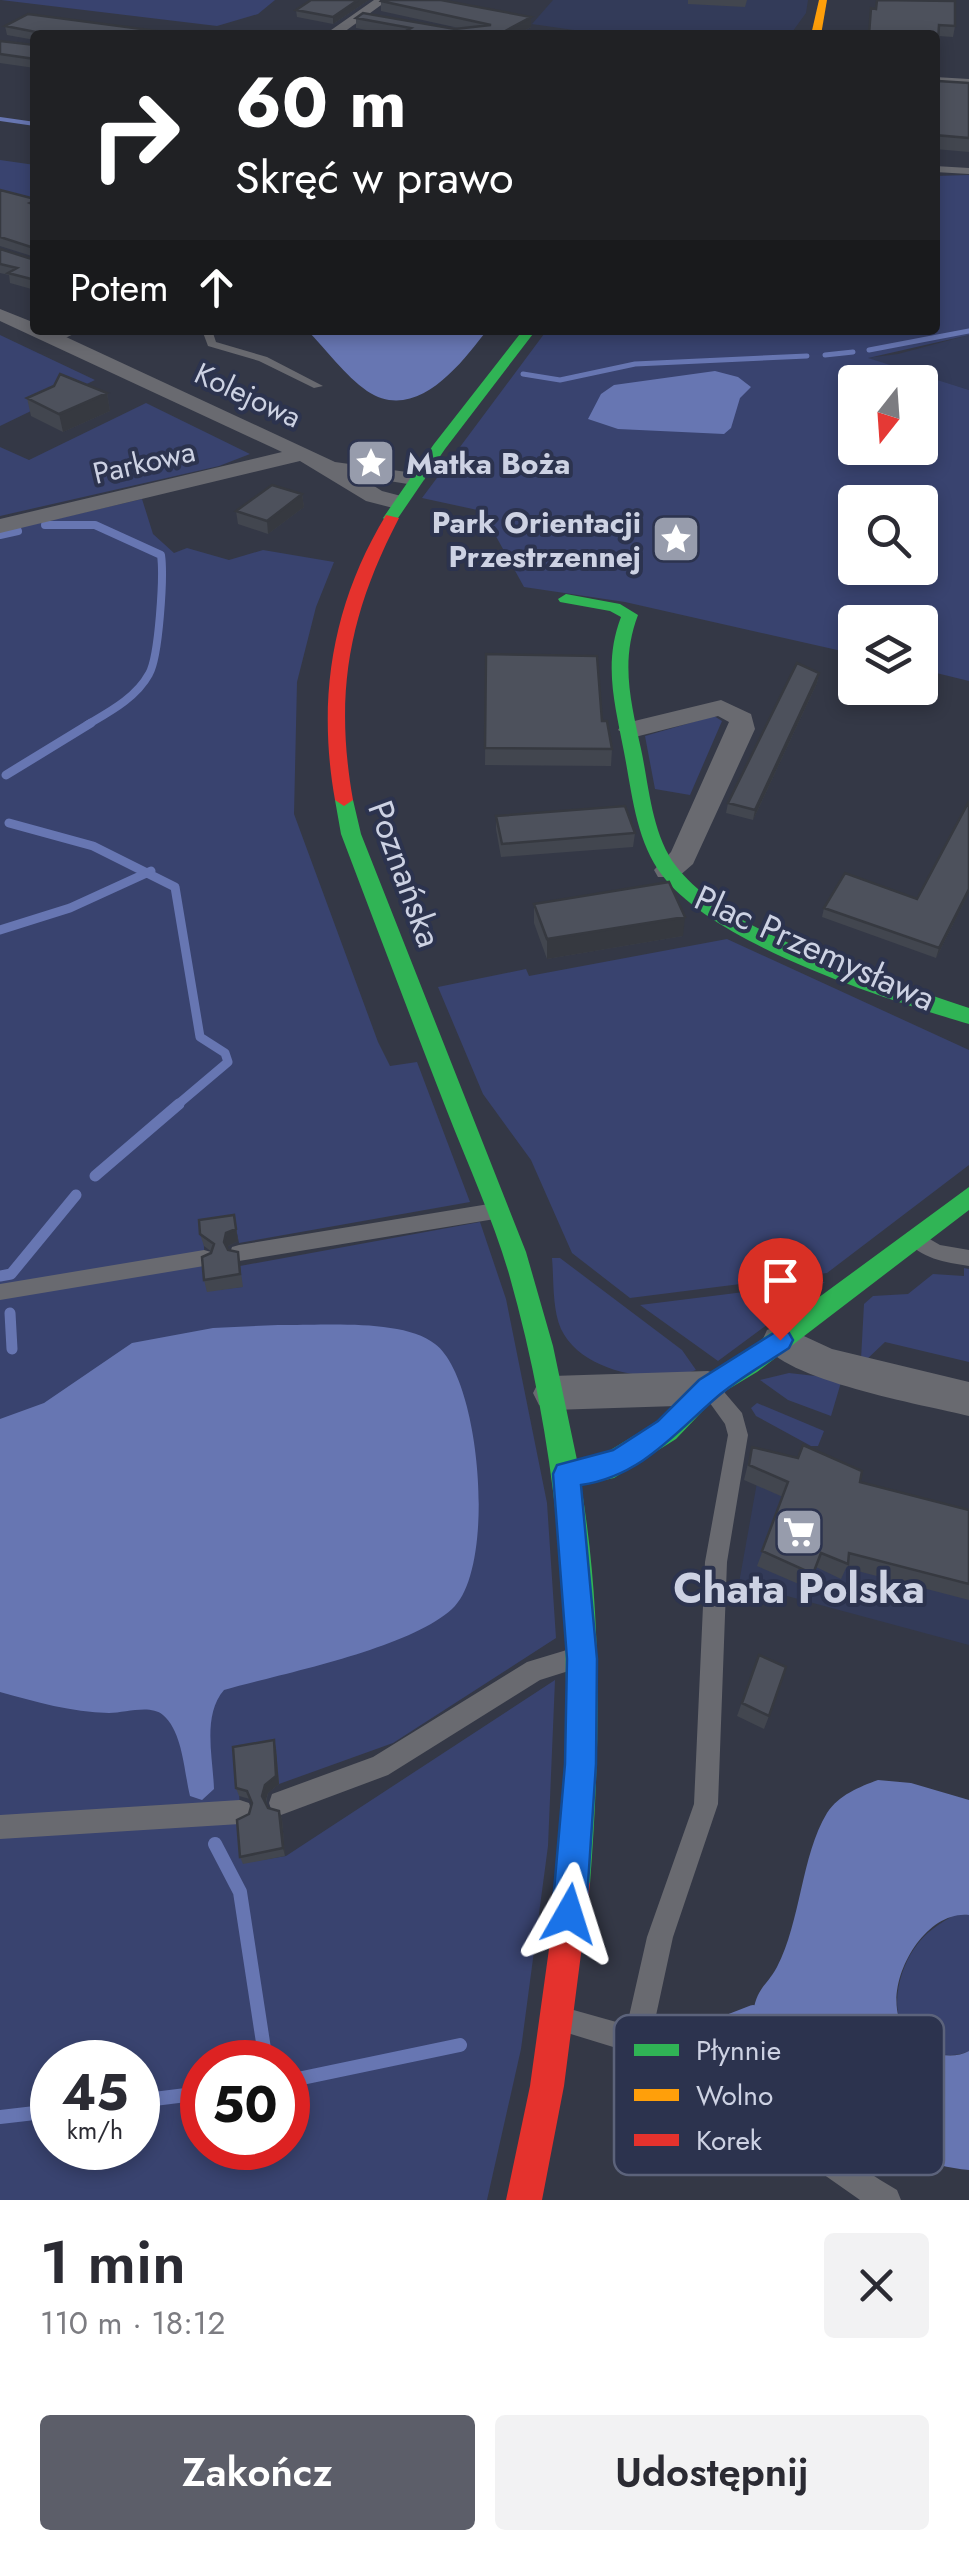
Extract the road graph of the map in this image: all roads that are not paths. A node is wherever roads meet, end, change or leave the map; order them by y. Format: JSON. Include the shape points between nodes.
{"nodes":[{"id":1,"x":382,"y":0,"type":"edge"},
{"id":2,"x":822,"y":0,"type":"edge"},
{"id":3,"x":360,"y":15,"type":"junction"},
{"id":4,"x":378,"y":18,"type":"edge"},
{"id":5,"x":338,"y":30,"type":"edge"},
{"id":6,"x":817,"y":30,"type":"edge"},
{"id":7,"x":940,"y":81,"type":"edge"},
{"id":8,"x":969,"y":83,"type":"edge"},
{"id":9,"x":940,"y":169,"type":"edge"},
{"id":10,"x":969,"y":171,"type":"edge"},
{"id":11,"x":0,"y":314,"type":"edge"},
{"id":12,"x":30,"y":328,"type":"edge"},
{"id":13,"x":46,"y":335,"type":"edge"},
{"id":14,"x":206,"y":335,"type":"edge"},
{"id":15,"x":526,"y":335,"type":"edge"},
{"id":16,"x":318,"y":386,"type":"dead end"},
{"id":17,"x":302,"y":454,"type":"junction"},
{"id":18,"x":326,"y":465,"type":"junction"},
{"id":19,"x":414,"y":480,"type":"junction"},
{"id":20,"x":397,"y":502,"type":"junction"},
{"id":21,"x":0,"y":526,"type":"edge"},
{"id":22,"x":566,"y":599,"type":"dead end"},
{"id":23,"x":631,"y":730,"type":"junction"},
{"id":24,"x":668,"y":870,"type":"junction"},
{"id":25,"x":969,"y":1016,"type":"edge"},
{"id":26,"x":969,"y":1197,"type":"edge"},
{"id":27,"x":498,"y":1210,"type":"junction"},
{"id":28,"x":914,"y":1238,"type":"junction"},
{"id":29,"x":240,"y":1253,"type":"edge"},
{"id":30,"x":204,"y":1258,"type":"edge"},
{"id":31,"x":969,"y":1258,"type":"edge"},
{"id":32,"x":0,"y":1292,"type":"edge"},
{"id":33,"x":780,"y":1340,"type":"junction"},
{"id":34,"x":708,"y":1388,"type":"junction"},
{"id":35,"x":552,"y":1393,"type":"junction"},
{"id":36,"x":969,"y":1400,"type":"edge"},
{"id":37,"x":567,"y":1474,"type":"junction"},
{"id":38,"x":582,"y":1659,"type":"junction"},
{"id":39,"x":281,"y":1802,"type":"dead end"},
{"id":40,"x":240,"y":1812,"type":"dead end"},
{"id":41,"x":0,"y":1828,"type":"edge"},
{"id":42,"x":642,"y":2015,"type":"edge"},
{"id":43,"x":557,"y":2019,"type":"junction"},
{"id":44,"x":614,"y":2034,"type":"edge"},
{"id":45,"x":844,"y":2175,"type":"edge"},
{"id":46,"x":524,"y":2200,"type":"edge"},
{"id":47,"x":888,"y":2200,"type":"edge"}],
"edges":[{"from":1,"to":3,"type":"street"},
{"from":2,"to":6,"type":"main road"},
{"from":3,"to":4,"type":"street"},
{"from":3,"to":5,"type":"street"},
{"from":7,"to":8,"type":"street"},
{"from":9,"to":10,"type":"lane"},
{"from":11,"to":12,"type":"street","name":"Kolejowa"},
{"from":13,"to":17,"type":"street","name":"Kolejowa"},
{"from":14,"to":16,"type":"lane","via":[[212,344]]},
{"from":15,"to":19,"type":"main road","name":"Poznańska"},
{"from":17,"to":18,"type":"street","name":"Kolejowa"},
{"from":17,"to":21,"type":"street","name":"Parkowa"},
{"from":18,"to":19,"type":"street","name":"Kolejowa"},
{"from":18,"to":20,"type":"street","name":"Kolejowa","via":[[374,496]]},
{"from":19,"to":20,"type":"main road","name":"Poznańska"},
{"from":20,"to":27,"type":"main road","name":"Poznańska","via":[[356,580],[338,634],[330,697],[334,763],[362,867]]},
{"from":22,"to":23,"type":"main road","name":"Plac Przemysława","via":[[630,615],[615,652]]},
{"from":23,"to":24,"type":"main road","name":"Plac Przemysława"},
{"from":23,"to":24,"type":"street","name":"Plac Przemysława","via":[[722,708],[742,720],[683,858]]},
{"from":24,"to":25,"type":"main road","name":"Plac Przemysława","via":[[708,908]]},
{"from":26,"to":28,"type":"main road","via":[[951,1225]]},
{"from":27,"to":29,"type":"lane"},
{"from":27,"to":35,"type":"main road","name":"Poznańska"},
{"from":28,"to":31,"type":"lane","via":[[936,1252]]},
{"from":28,"to":33,"type":"main road"},
{"from":30,"to":32,"type":"lane"},
{"from":33,"to":34,"type":"main road"},
{"from":33,"to":36,"type":"street","via":[[825,1364]]},
{"from":34,"to":35,"type":"street"},
{"from":34,"to":37,"type":"main road","via":[[668,1430],[623,1459]]},
{"from":34,"to":42,"type":"lane","via":[[735,1420],[738,1435],[716,1562],[708,1790]]},
{"from":35,"to":37,"type":"main road","name":"Poznańska"},
{"from":37,"to":38,"type":"main road","name":"Poznańska"},
{"from":38,"to":39,"type":"lane","via":[[535,1670],[380,1767]]},
{"from":38,"to":43,"type":"main road","name":"Poznańska","via":[[577,1823]]},
{"from":40,"to":41,"type":"lane"},
{"from":43,"to":44,"type":"lane"},
{"from":43,"to":46,"type":"main road","name":"Poznańska"},
{"from":45,"to":47,"type":"lane"}]}
